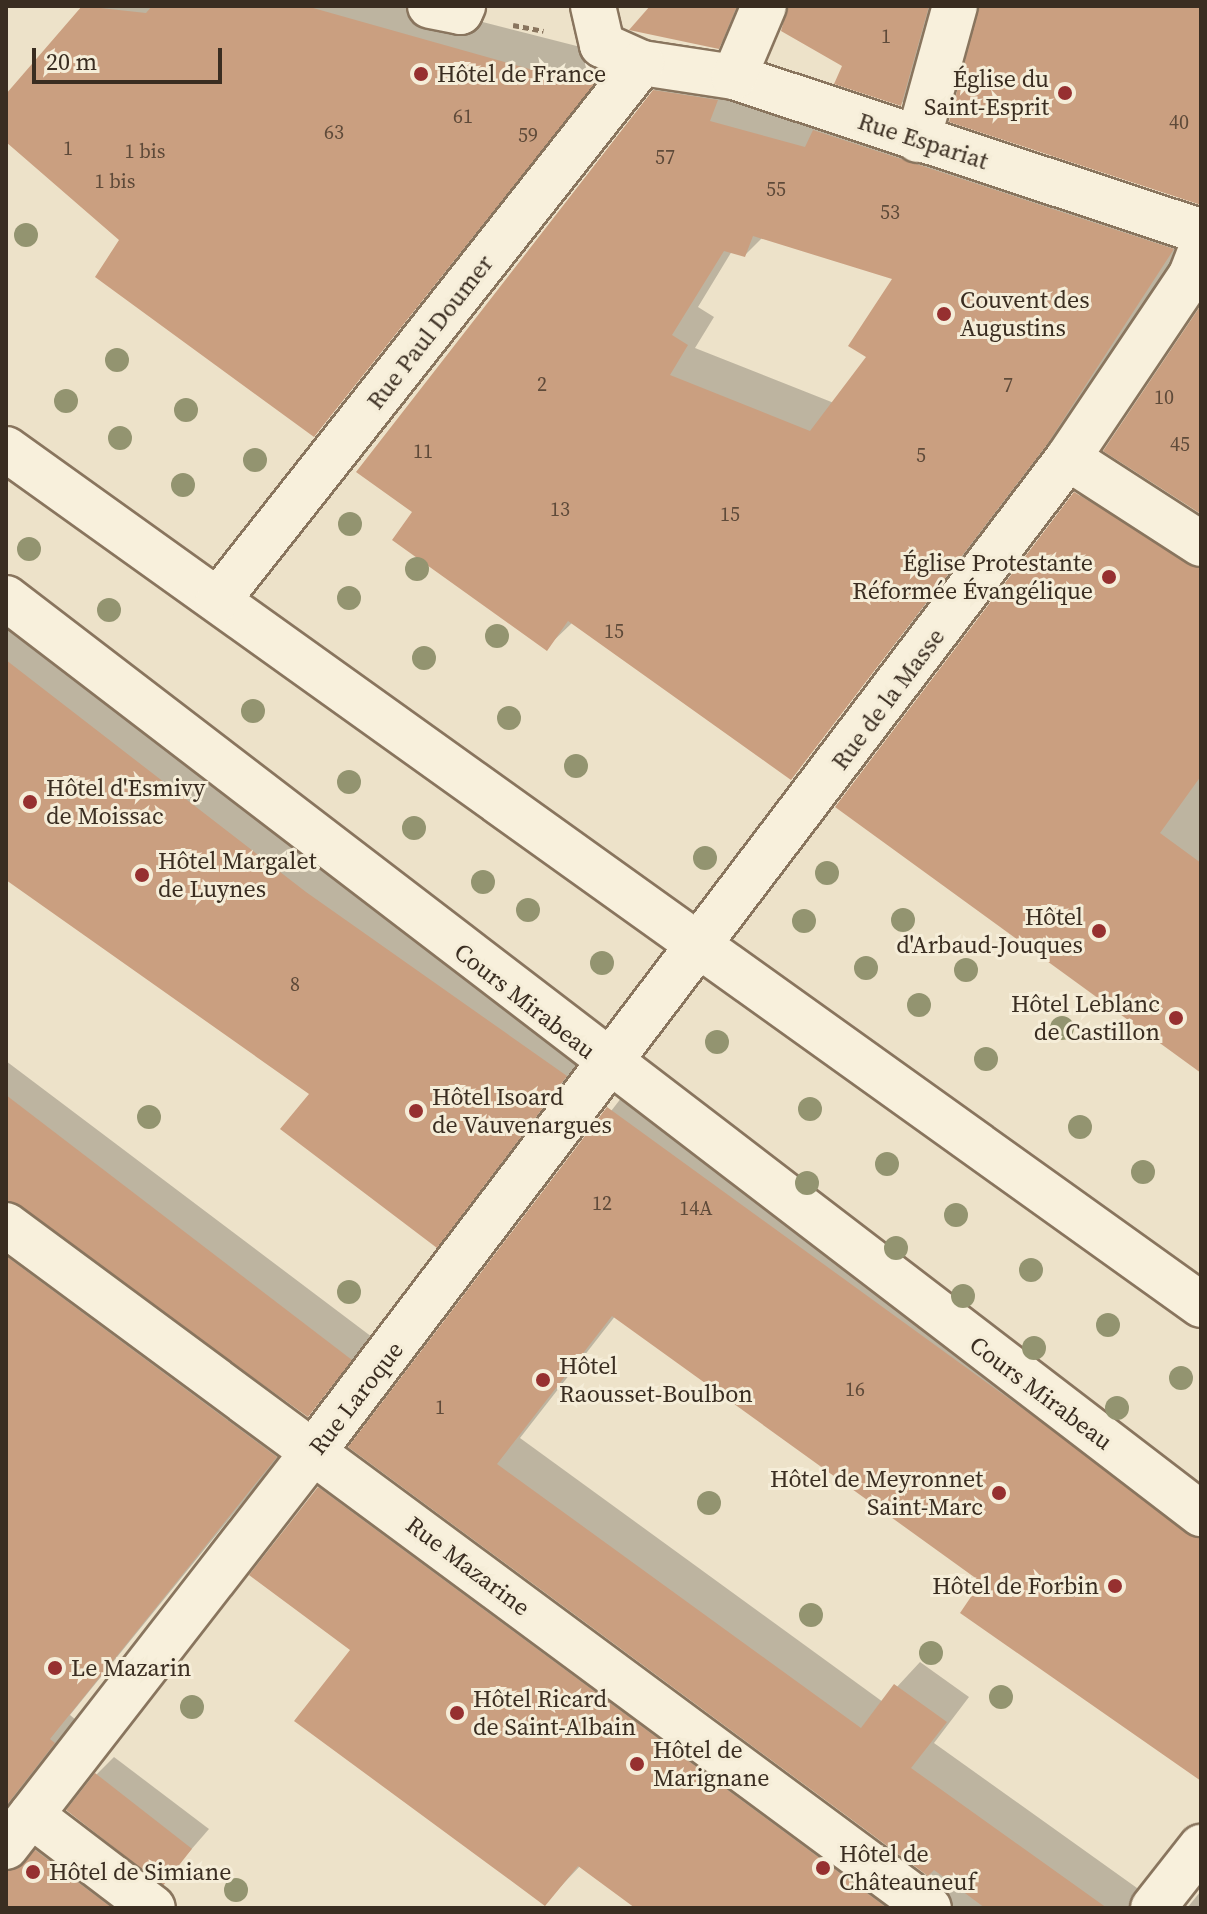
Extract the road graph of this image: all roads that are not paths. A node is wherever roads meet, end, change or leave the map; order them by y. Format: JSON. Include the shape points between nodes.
{"nodes":[{"id":1,"x":764,"y":6,"type":"edge"},
{"id":2,"x":955,"y":6,"type":"edge"},
{"id":3,"x":598,"y":26,"type":"edge"},
{"id":4,"x":642,"y":63,"type":"junction"},
{"id":5,"x":734,"y":77,"type":"junction"},
{"id":6,"x":918,"y":140,"type":"junction"},
{"id":7,"x":1201,"y":231,"type":"edge"},
{"id":8,"x":1201,"y":249,"type":"edge"},
{"id":9,"x":6,"y":449,"type":"edge"},
{"id":10,"x":1068,"y":458,"type":"junction"},
{"id":11,"x":1201,"y":544,"type":"edge"},
{"id":12,"x":6,"y":598,"type":"edge"},
{"id":13,"x":218,"y":600,"type":"junction"},
{"id":14,"x":703,"y":948,"type":"junction"},
{"id":15,"x":612,"y":1068,"type":"junction"},
{"id":16,"x":6,"y":1225,"type":"edge"},
{"id":17,"x":1201,"y":1305,"type":"edge"},
{"id":18,"x":313,"y":1452,"type":"junction"},
{"id":19,"x":1201,"y":1514,"type":"edge"},
{"id":20,"x":19,"y":1831,"type":"edge"},
{"id":21,"x":1201,"y":1847,"type":"edge"},
{"id":22,"x":153,"y":1908,"type":"edge"},
{"id":23,"x":929,"y":1908,"type":"edge"},
{"id":24,"x":1153,"y":1908,"type":"edge"}],
"edges":[{"from":1,"to":5,"type":"street"},
{"from":2,"to":6,"type":"street"},
{"from":3,"to":4,"type":"street","name":"Rue Espariat"},
{"from":4,"to":5,"type":"street","name":"Rue Espariat"},
{"from":4,"to":13,"type":"street","name":"Rue Paul Doumer"},
{"from":5,"to":6,"type":"street","name":"Rue Espariat"},
{"from":6,"to":7,"type":"street","name":"Rue Espariat"},
{"from":8,"to":10,"type":"street","name":"Rue de la Masse","via":[[1191,275]]},
{"from":9,"to":13,"type":"street"},
{"from":10,"to":11,"type":"street"},
{"from":10,"to":14,"type":"street","name":"Rue de la Masse"},
{"from":12,"to":15,"type":"street","name":"Cours Mirabeau"},
{"from":13,"to":14,"type":"street"},
{"from":14,"to":15,"type":"street","name":"Rue Laroque"},
{"from":14,"to":17,"type":"street"},
{"from":15,"to":18,"type":"street","name":"Rue Laroque"},
{"from":15,"to":19,"type":"street","name":"Cours Mirabeau"},
{"from":16,"to":18,"type":"street","name":"Rue Mazarine"},
{"from":18,"to":20,"type":"street","name":"Rue Laroque"},
{"from":18,"to":23,"type":"street","name":"Rue Mazarine"},
{"from":20,"to":22,"type":"street"},
{"from":21,"to":24,"type":"street"}]}
